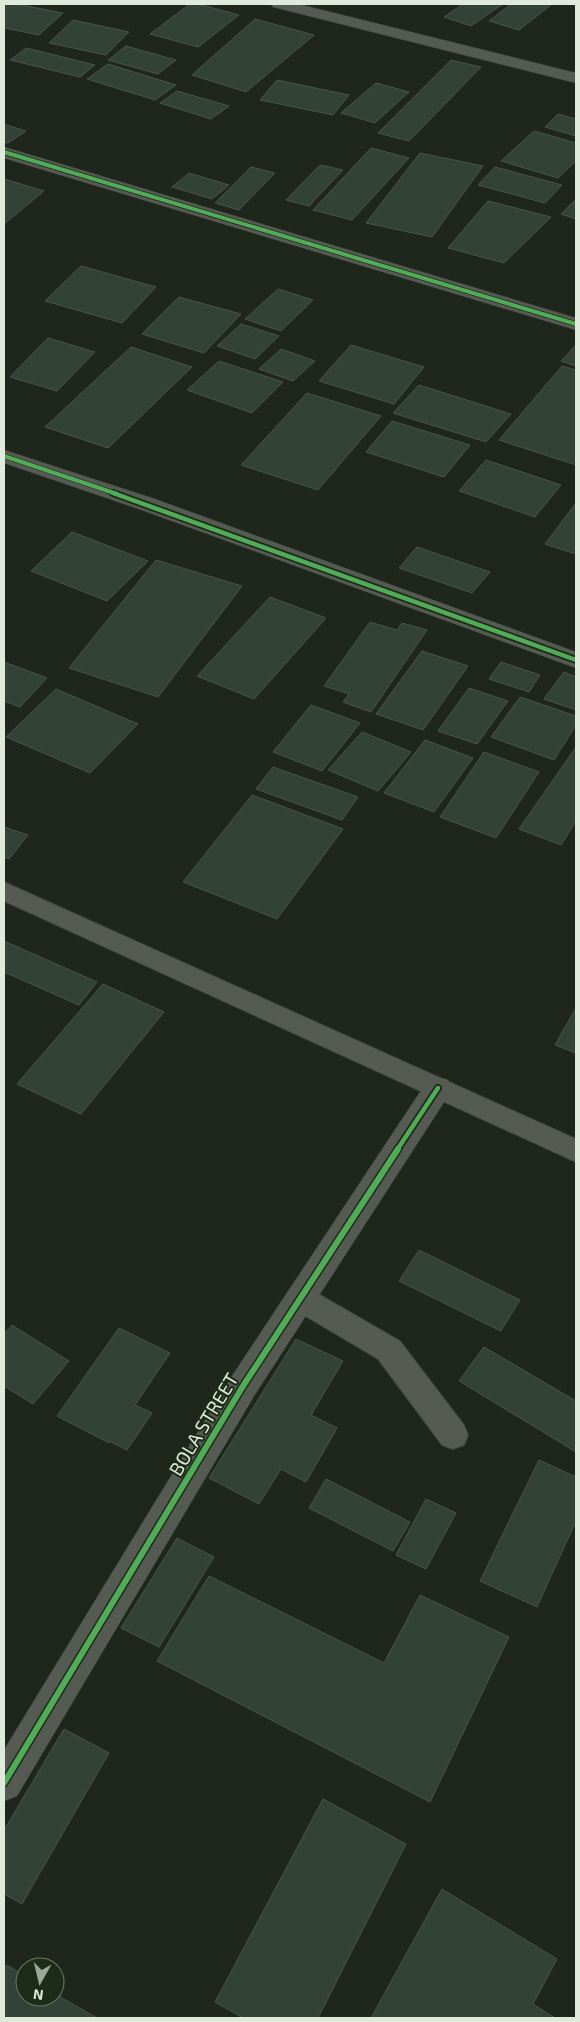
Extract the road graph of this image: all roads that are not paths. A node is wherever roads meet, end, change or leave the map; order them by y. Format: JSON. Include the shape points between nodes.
{"nodes":[{"id":1,"x":278,"y":4,"type":"edge"},
{"id":2,"x":576,"y":78,"type":"edge"},
{"id":3,"x":4,"y":152,"type":"edge"},
{"id":4,"x":576,"y":324,"type":"edge"},
{"id":5,"x":4,"y":456,"type":"edge"},
{"id":6,"x":576,"y":660,"type":"edge"},
{"id":7,"x":4,"y":891,"type":"edge"},
{"id":8,"x":438,"y":1088,"type":"junction"},
{"id":9,"x":576,"y":1150,"type":"edge"},
{"id":10,"x":300,"y":1298,"type":"junction"},
{"id":11,"x":453,"y":1435,"type":"dead end"},
{"id":12,"x":4,"y":1783,"type":"edge"}],
"edges":[{"from":1,"to":2,"type":"street"},
{"from":3,"to":4,"type":"street"},
{"from":5,"to":6,"type":"street","via":[[147,504]]},
{"from":7,"to":8,"type":"lane"},
{"from":8,"to":9,"type":"lane"},
{"from":8,"to":10,"type":"street","name":"BOLA STREET"},
{"from":10,"to":11,"type":"lane","via":[[389,1350]]},
{"from":10,"to":12,"type":"street","name":"BOLA STREET","via":[[243,1386]]}]}
